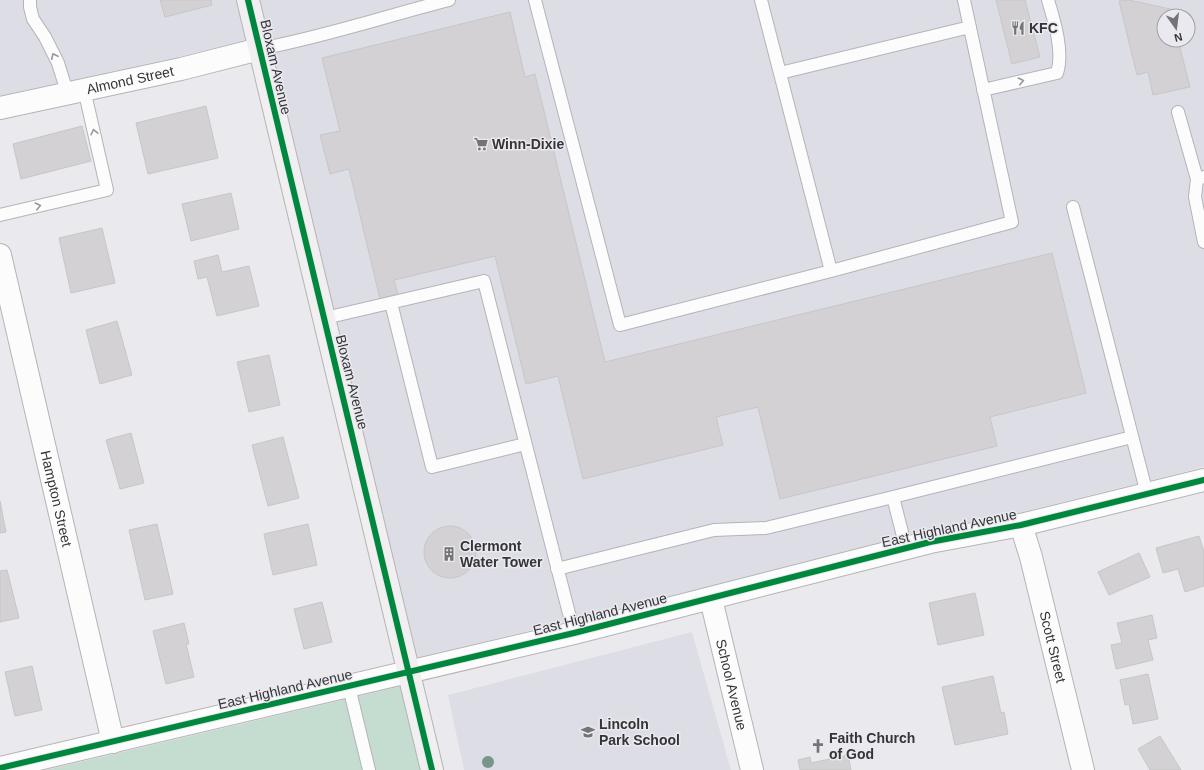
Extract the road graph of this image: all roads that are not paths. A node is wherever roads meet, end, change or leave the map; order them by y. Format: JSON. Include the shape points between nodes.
{"nodes":[{"id":1,"x":30,"y":0,"type":"edge"},
{"id":2,"x":248,"y":0,"type":"edge"},
{"id":3,"x":449,"y":0,"type":"edge"},
{"id":4,"x":535,"y":0,"type":"edge"},
{"id":5,"x":761,"y":0,"type":"edge"},
{"id":6,"x":964,"y":0,"type":"edge"},
{"id":7,"x":1048,"y":0,"type":"edge"},
{"id":8,"x":405,"y":6,"type":"edge"},
{"id":9,"x":970,"y":27,"type":"junction"},
{"id":10,"x":259,"y":49,"type":"junction"},
{"id":11,"x":780,"y":74,"type":"junction"},
{"id":12,"x":983,"y":90,"type":"junction"},
{"id":13,"x":76,"y":91,"type":"junction"},
{"id":14,"x":0,"y":108,"type":"edge"},
{"id":15,"x":1178,"y":112,"type":"dead end"},
{"id":16,"x":1200,"y":178,"type":"edge"},
{"id":17,"x":1073,"y":207,"type":"dead end"},
{"id":18,"x":0,"y":215,"type":"edge"},
{"id":19,"x":1204,"y":242,"type":"edge"},
{"id":20,"x":0,"y":255,"type":"edge"},
{"id":21,"x":832,"y":271,"type":"junction"},
{"id":22,"x":391,"y":303,"type":"junction"},
{"id":23,"x":325,"y":318,"type":"junction"},
{"id":24,"x":1132,"y":437,"type":"junction"},
{"id":25,"x":525,"y":444,"type":"junction"},
{"id":26,"x":1204,"y":480,"type":"edge"},
{"id":27,"x":1147,"y":494,"type":"junction"},
{"id":28,"x":893,"y":497,"type":"junction"},
{"id":29,"x":1021,"y":525,"type":"junction"},
{"id":30,"x":906,"y":548,"type":"junction"},
{"id":31,"x":557,"y":569,"type":"junction"},
{"id":32,"x":711,"y":599,"type":"junction"},
{"id":33,"x":574,"y":633,"type":"junction"},
{"id":34,"x":410,"y":672,"type":"junction"},
{"id":35,"x":349,"y":687,"type":"junction"},
{"id":36,"x":114,"y":742,"type":"junction"},
{"id":37,"x":0,"y":768,"type":"edge"},
{"id":38,"x":369,"y":770,"type":"edge"},
{"id":39,"x":432,"y":770,"type":"edge"},
{"id":40,"x":752,"y":770,"type":"edge"},
{"id":41,"x":1083,"y":770,"type":"edge"}],
"edges":[{"from":13,"to":1,"type":"lane","one_way":true,"via":[[33,19]]},
{"from":2,"to":10,"type":"street","name":"Bloxam Avenue"},
{"from":3,"to":8,"type":"lane"},
{"from":4,"to":21,"type":"lane","via":[[620,325]]},
{"from":5,"to":11,"type":"lane"},
{"from":6,"to":9,"type":"lane"},
{"from":12,"to":7,"type":"lane","one_way":true,"via":[[1058,73],[1060,65],[1055,24]]},
{"from":8,"to":10,"type":"lane","via":[[387,18]]},
{"from":9,"to":11,"type":"lane"},
{"from":9,"to":12,"type":"lane"},
{"from":10,"to":13,"type":"street","name":"Almond Street","via":[[181,69]]},
{"from":10,"to":23,"type":"street","name":"Bloxam Avenue"},
{"from":11,"to":21,"type":"lane"},
{"from":12,"to":21,"type":"lane","via":[[1012,222]]},
{"from":13,"to":14,"type":"street","name":"Almond Street"},
{"from":18,"to":13,"type":"lane","one_way":true,"via":[[107,190]]},
{"from":15,"to":16,"type":"lane"},
{"from":16,"to":19,"type":"lane","via":[[1195,197]]},
{"from":17,"to":24,"type":"lane"},
{"from":20,"to":36,"type":"street","name":"Hampton Street"},
{"from":22,"to":23,"type":"lane"},
{"from":22,"to":25,"type":"lane","via":[[484,281]]},
{"from":22,"to":25,"type":"lane","via":[[432,467]]},
{"from":23,"to":34,"type":"street","name":"Bloxam Avenue"},
{"from":24,"to":27,"type":"lane"},
{"from":24,"to":28,"type":"lane"},
{"from":25,"to":31,"type":"lane"},
{"from":26,"to":27,"type":"street","name":"East Highland Avenue"},
{"from":27,"to":29,"type":"street","name":"East Highland Avenue"},
{"from":28,"to":30,"type":"lane"},
{"from":28,"to":31,"type":"lane","via":[[766,528],[714,530]]},
{"from":29,"to":30,"type":"street","name":"East Highland Avenue"},
{"from":29,"to":41,"type":"street","name":"Scott Street"},
{"from":30,"to":32,"type":"street","name":"East Highland Avenue"},
{"from":31,"to":33,"type":"lane"},
{"from":32,"to":33,"type":"street","name":"East Highland Avenue"},
{"from":32,"to":40,"type":"street","name":"School Avenue"},
{"from":33,"to":34,"type":"street","name":"East Highland Avenue"},
{"from":34,"to":35,"type":"street","name":"East Highland Avenue"},
{"from":34,"to":39,"type":"street","name":"Bloxam Avenue"},
{"from":35,"to":36,"type":"street","name":"East Highland Avenue"},
{"from":35,"to":38,"type":"lane"},
{"from":36,"to":37,"type":"street","name":"East Highland Avenue"}]}
